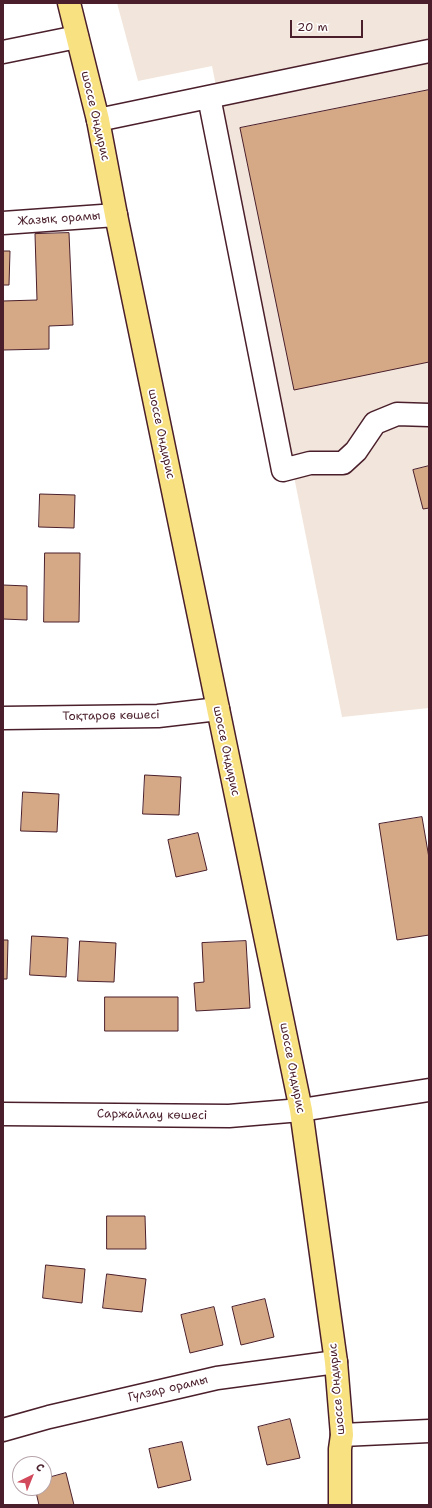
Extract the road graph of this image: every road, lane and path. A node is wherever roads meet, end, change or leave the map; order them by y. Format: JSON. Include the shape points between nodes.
{"nodes":[{"id":1,"x":69,"y":3,"type":"edge"},
{"id":2,"x":77,"y":37,"type":"junction"},
{"id":3,"x":429,"y":51,"type":"edge"},
{"id":4,"x":3,"y":52,"type":"edge"},
{"id":5,"x":208,"y":97,"type":"junction"},
{"id":6,"x":98,"y":120,"type":"junction"},
{"id":7,"x":116,"y":215,"type":"junction"},
{"id":8,"x":3,"y":223,"type":"edge"},
{"id":9,"x":429,"y":415,"type":"edge"},
{"id":10,"x":218,"y":709,"type":"junction"},
{"id":11,"x":3,"y":718,"type":"edge"},
{"id":12,"x":429,"y":1090,"type":"edge"},
{"id":13,"x":301,"y":1110,"type":"junction"},
{"id":14,"x":3,"y":1114,"type":"edge"},
{"id":15,"x":336,"y":1362,"type":"junction"},
{"id":16,"x":3,"y":1430,"type":"edge"},
{"id":17,"x":429,"y":1431,"type":"edge"},
{"id":18,"x":342,"y":1435,"type":"junction"},
{"id":19,"x":340,"y":1505,"type":"edge"}],
"edges":[{"from":1,"to":2,"type":"main road","name":"шоссе Ондирис"},
{"from":2,"to":4,"type":"street"},
{"from":2,"to":6,"type":"main road","name":"шоссе Ондирис"},
{"from":3,"to":5,"type":"street"},
{"from":5,"to":6,"type":"street"},
{"from":5,"to":9,"type":"street","via":[[283,470],[310,463],[343,463],[356,451],[375,423],[397,414]]},
{"from":6,"to":7,"type":"main road","name":"шоссе Ондирис"},
{"from":7,"to":8,"type":"street","name":"Жазық орамы"},
{"from":7,"to":10,"type":"main road","name":"шоссе Ондирис"},
{"from":10,"to":11,"type":"street","name":"Тоқтаров көшесі","via":[[158,716]]},
{"from":10,"to":13,"type":"main road","name":"шоссе Ондирис"},
{"from":12,"to":13,"type":"street","name":"Саржайлау көшесі"},
{"from":13,"to":14,"type":"street","name":"Саржайлау көшесі","via":[[229,1116]]},
{"from":13,"to":15,"type":"main road","name":"шоссе Ондирис"},
{"from":15,"to":16,"type":"street","name":"Гүлзар орамы","via":[[217,1378]]},
{"from":15,"to":18,"type":"main road","name":"шоссе Ондирис"},
{"from":17,"to":18,"type":"street"},
{"from":18,"to":19,"type":"main road","name":"шоссе Ондирис"}]}
